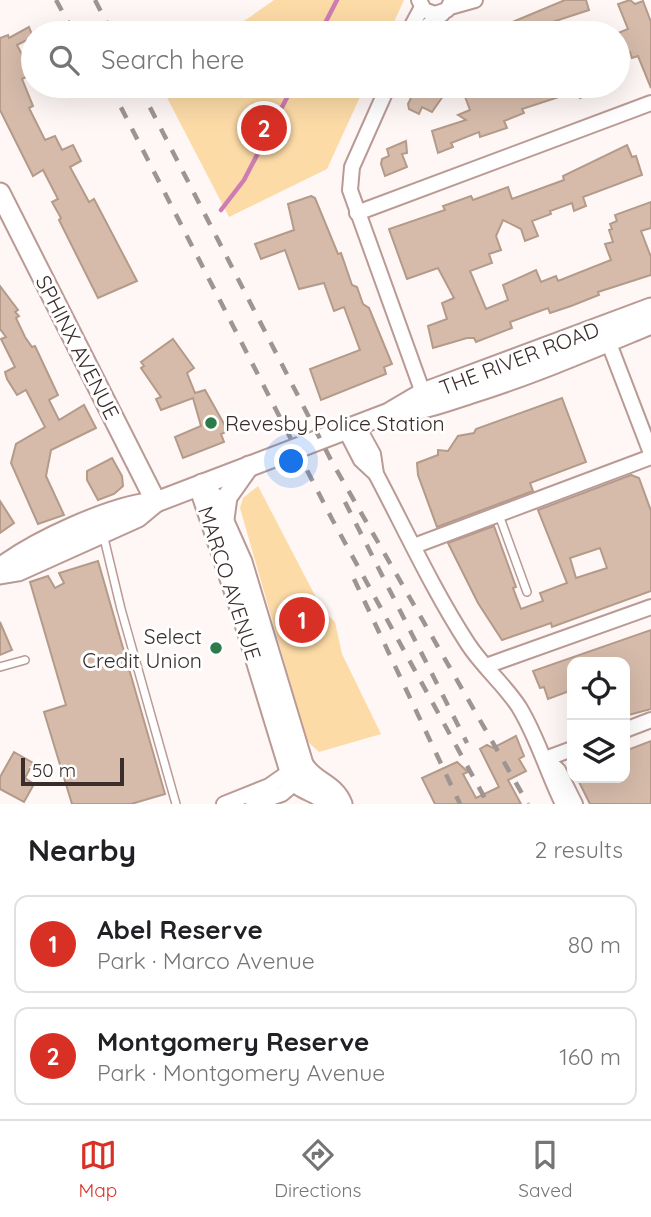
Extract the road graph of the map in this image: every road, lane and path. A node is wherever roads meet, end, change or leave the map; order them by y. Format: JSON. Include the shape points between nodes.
{"nodes":[{"id":1,"x":475,"y":0,"type":"edge"},
{"id":2,"x":421,"y":3,"type":"edge"},
{"id":3,"x":448,"y":7,"type":"edge"},
{"id":4,"x":413,"y":21,"type":"edge"},
{"id":5,"x":432,"y":21,"type":"edge"},
{"id":6,"x":382,"y":98,"type":"edge"},
{"id":7,"x":651,"y":103,"type":"edge"},
{"id":8,"x":0,"y":193,"type":"edge"},
{"id":9,"x":356,"y":213,"type":"junction"},
{"id":10,"x":651,"y":307,"type":"edge"},
{"id":11,"x":651,"y":324,"type":"edge"},
{"id":12,"x":606,"y":334,"type":"junction"},
{"id":13,"x":423,"y":393,"type":"junction"},
{"id":14,"x":389,"y":413,"type":"junction"},
{"id":15,"x":351,"y":427,"type":"junction"},
{"id":16,"x":651,"y":455,"type":"edge"},
{"id":17,"x":250,"y":465,"type":"junction"},
{"id":18,"x":202,"y":484,"type":"junction"},
{"id":19,"x":156,"y":502,"type":"junction"},
{"id":20,"x":499,"y":515,"type":"junction"},
{"id":21,"x":224,"y":520,"type":"junction"},
{"id":22,"x":103,"y":532,"type":"junction"},
{"id":23,"x":414,"y":546,"type":"junction"},
{"id":24,"x":0,"y":571,"type":"edge"},
{"id":25,"x":527,"y":592,"type":"dead end"},
{"id":26,"x":651,"y":607,"type":"edge"},
{"id":27,"x":25,"y":660,"type":"dead end"},
{"id":28,"x":486,"y":666,"type":"junction"},
{"id":29,"x":0,"y":667,"type":"edge"},
{"id":30,"x":651,"y":720,"type":"edge"},
{"id":31,"x":630,"y":728,"type":"edge"},
{"id":32,"x":567,"y":751,"type":"edge"},
{"id":33,"x":545,"y":759,"type":"junction"},
{"id":34,"x":297,"y":775,"type":"junction"},
{"id":35,"x":176,"y":804,"type":"edge"},
{"id":36,"x":224,"y":804,"type":"edge"},
{"id":37,"x":253,"y":804,"type":"edge"},
{"id":38,"x":328,"y":804,"type":"edge"},
{"id":39,"x":342,"y":804,"type":"edge"},
{"id":40,"x":563,"y":804,"type":"edge"},
{"id":41,"x":575,"y":804,"type":"edge"}],
"edges":[{"from":1,"to":3,"type":"street"},
{"from":2,"to":3,"type":"street","via":[[431,14]]},
{"from":2,"to":4,"type":"street"},
{"from":3,"to":5,"type":"street"},
{"from":6,"to":9,"type":"street","via":[[352,167],[350,190]]},
{"from":7,"to":9,"type":"street"},
{"from":8,"to":19,"type":"main road","name":"SPHINX AVENUE"},
{"from":9,"to":13,"type":"street"},
{"from":10,"to":12,"type":"main road","name":"THE RIVER ROAD"},
{"from":11,"to":12,"type":"main road","name":"THE RIVER ROAD"},
{"from":12,"to":13,"type":"main road","name":"THE RIVER ROAD"},
{"from":12,"to":14,"type":"main road","name":"THE RIVER ROAD","via":[[488,388],[414,411]]},
{"from":12,"to":16,"type":"street"},
{"from":13,"to":14,"type":"main road","name":"THE RIVER ROAD"},
{"from":14,"to":15,"type":"main road","name":"THE RIVER ROAD"},
{"from":15,"to":17,"type":"main road","name":"THE RIVER ROAD"},
{"from":15,"to":23,"type":"street","via":[[361,460],[376,474]]},
{"from":16,"to":20,"type":"street"},
{"from":17,"to":18,"type":"main road","name":"THE RIVER ROAD"},
{"from":17,"to":21,"type":"main road","via":[[227,497]]},
{"from":18,"to":19,"type":"main road","name":"THE RIVER ROAD"},
{"from":18,"to":21,"type":"main road","name":"MARCO AVENUE"},
{"from":18,"to":34,"type":"main road","name":"MARCO AVENUE","via":[[202,501]]},
{"from":19,"to":22,"type":"main road","name":"THE RIVER ROAD","via":[[138,517]]},
{"from":19,"to":24,"type":"main road","name":"THE RIVER ROAD","via":[[127,506],[18,555]]},
{"from":20,"to":23,"type":"street"},
{"from":20,"to":25,"type":"lane"},
{"from":21,"to":34,"type":"main road","name":"MARCO AVENUE","via":[[242,562]]},
{"from":22,"to":24,"type":"main road","name":"THE RIVER ROAD","via":[[18,571]]},
{"from":22,"to":35,"type":"lane"},
{"from":23,"to":28,"type":"street","via":[[467,642]]},
{"from":26,"to":28,"type":"street"},
{"from":27,"to":29,"type":"lane"},
{"from":28,"to":33,"type":"street","via":[[518,706]]},
{"from":30,"to":31,"type":"street"},
{"from":32,"to":33,"type":"street"},
{"from":33,"to":40,"type":"street"},
{"from":33,"to":41,"type":"street","via":[[558,771]]},
{"from":34,"to":36,"type":"street"},
{"from":34,"to":37,"type":"street","via":[[282,794]]},
{"from":34,"to":38,"type":"main road"},
{"from":34,"to":39,"type":"main road","via":[[334,789]]}]}
